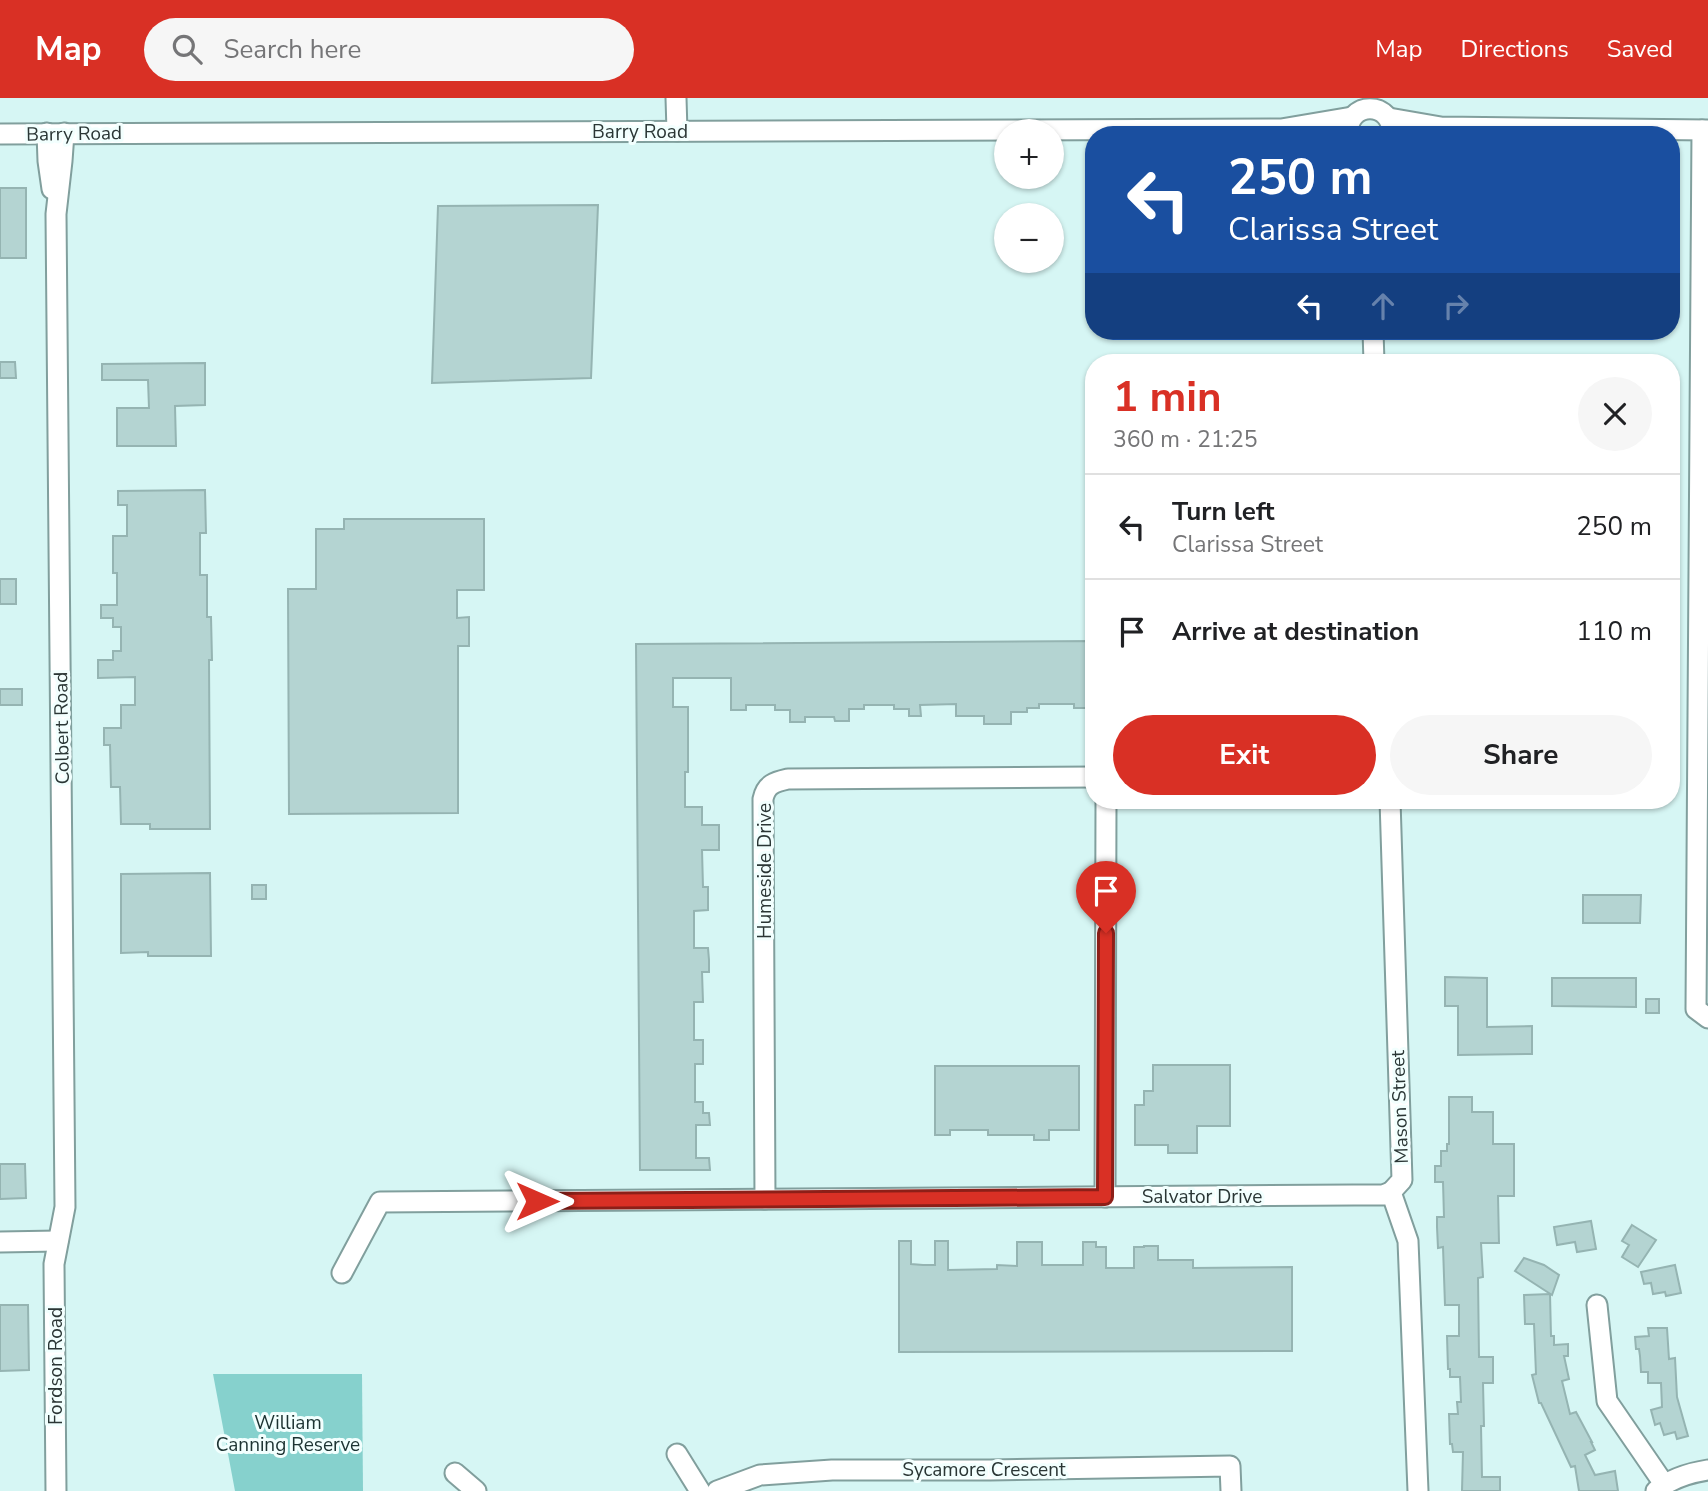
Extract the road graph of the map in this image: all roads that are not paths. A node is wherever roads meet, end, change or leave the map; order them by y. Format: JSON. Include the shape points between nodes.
{"nodes":[{"id":1,"x":677,"y":98,"type":"edge"},
{"id":2,"x":1356,"y":115,"type":"edge"},
{"id":3,"x":1389,"y":117,"type":"edge"},
{"id":4,"x":1297,"y":126,"type":"edge"},
{"id":5,"x":1435,"y":126,"type":"edge"},
{"id":6,"x":1085,"y":130,"type":"edge"},
{"id":7,"x":1680,"y":130,"type":"edge"},
{"id":8,"x":1705,"y":130,"type":"edge"},
{"id":9,"x":677,"y":131,"type":"junction"},
{"id":10,"x":55,"y":133,"type":"junction"},
{"id":11,"x":0,"y":134,"type":"edge"},
{"id":12,"x":1703,"y":743,"type":"edge"},
{"id":13,"x":1085,"y":777,"type":"edge"},
{"id":14,"x":1106,"y":809,"type":"edge"},
{"id":15,"x":1390,"y":809,"type":"edge"},
{"id":16,"x":1702,"y":1013,"type":"edge"},
{"id":17,"x":1391,"y":1192,"type":"junction"},
{"id":18,"x":1105,"y":1197,"type":"junction"},
{"id":19,"x":765,"y":1199,"type":"junction"},
{"id":20,"x":0,"y":1241,"type":"edge"},
{"id":21,"x":58,"y":1241,"type":"junction"},
{"id":22,"x":342,"y":1273,"type":"dead end"},
{"id":23,"x":1597,"y":1305,"type":"dead end"},
{"id":24,"x":677,"y":1454,"type":"dead end"},
{"id":25,"x":1708,"y":1470,"type":"edge"},
{"id":26,"x":455,"y":1473,"type":"dead end"},
{"id":27,"x":1660,"y":1488,"type":"edge"},
{"id":28,"x":56,"y":1491,"type":"edge"},
{"id":29,"x":477,"y":1491,"type":"edge"},
{"id":30,"x":701,"y":1491,"type":"edge"},
{"id":31,"x":717,"y":1491,"type":"edge"},
{"id":32,"x":1231,"y":1491,"type":"edge"},
{"id":33,"x":1418,"y":1491,"type":"edge"}],
"edges":[{"from":1,"to":9,"type":"street"},
{"from":2,"to":3,"type":"street","name":"Barry Road","via":[[1370,108]]},
{"from":2,"to":4,"type":"street","name":"Barry Road"},
{"from":3,"to":5,"type":"street"},
{"from":6,"to":9,"type":"street","name":"Barry Road"},
{"from":7,"to":8,"type":"street"},
{"from":8,"to":12,"type":"street"},
{"from":9,"to":10,"type":"street","name":"Barry Road"},
{"from":10,"to":11,"type":"street","name":"Barry Road"},
{"from":10,"to":21,"type":"street","name":"Colbert Road","via":[[48,161],[56,214],[65,1207]]},
{"from":12,"to":16,"type":"street"},
{"from":13,"to":19,"type":"street","name":"Humeside Drive","via":[[788,779],[765,791]]},
{"from":14,"to":18,"type":"street"},
{"from":15,"to":17,"type":"street","name":"Mason Street","via":[[1402,1180]]},
{"from":17,"to":18,"type":"street","name":"Salvator Drive"},
{"from":17,"to":33,"type":"street","name":"Mason Street","via":[[1408,1241]]},
{"from":18,"to":19,"type":"street","name":"Salvator Drive"},
{"from":19,"to":22,"type":"street","name":"Salvator Drive","via":[[380,1202]]},
{"from":20,"to":21,"type":"street"},
{"from":21,"to":28,"type":"street","name":"Fordson Road","via":[[54,1264]]},
{"from":23,"to":27,"type":"street","via":[[1607,1401]]},
{"from":24,"to":30,"type":"street"},
{"from":25,"to":27,"type":"street","via":[[1683,1475]]},
{"from":26,"to":29,"type":"street"},
{"from":31,"to":32,"type":"street","name":"Sycamore Crescent","via":[[760,1475],[832,1470],[1230,1466]]}]}
